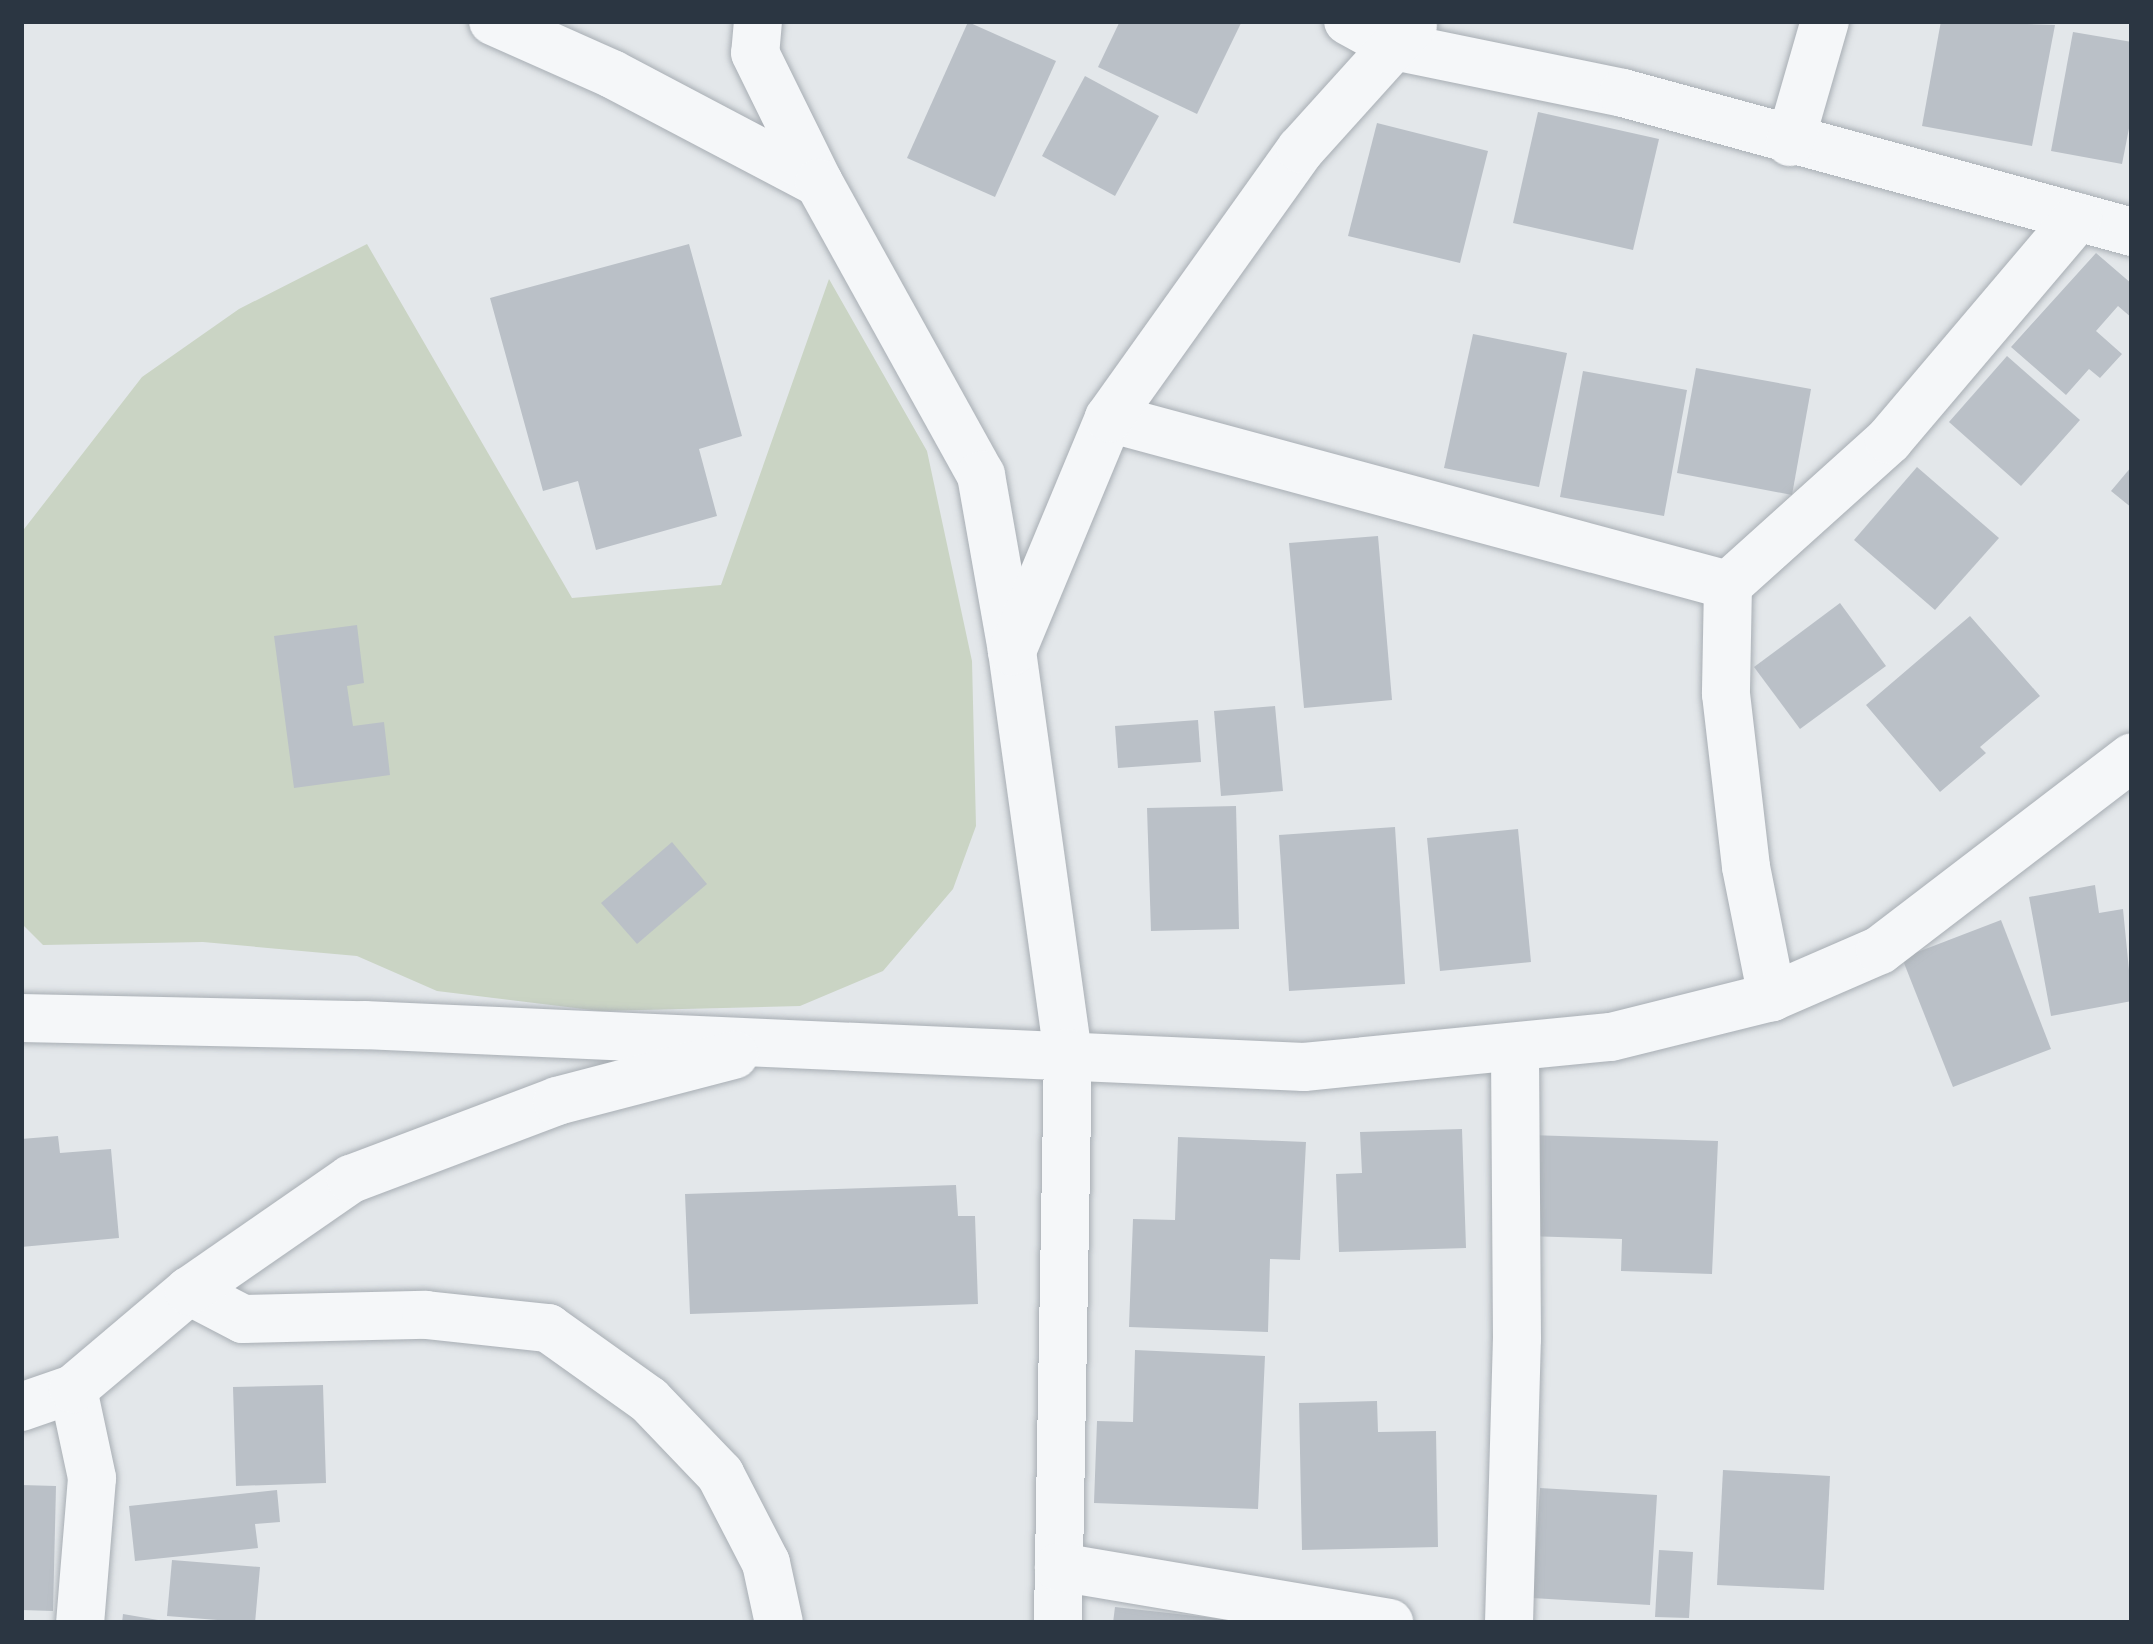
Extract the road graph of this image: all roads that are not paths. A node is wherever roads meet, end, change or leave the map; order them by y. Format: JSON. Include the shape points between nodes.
{"nodes":[{"id":1,"x":493,"y":21,"type":"edge"},
{"id":2,"x":758,"y":21,"type":"edge"},
{"id":3,"x":1348,"y":21,"type":"edge"},
{"id":4,"x":1825,"y":21,"type":"edge"},
{"id":5,"x":1405,"y":34,"type":"edge"},
{"id":6,"x":1790,"y":142,"type":"junction"},
{"id":7,"x":819,"y":183,"type":"junction"},
{"id":8,"x":2078,"y":217,"type":"junction"},
{"id":9,"x":2132,"y":232,"type":"edge"},
{"id":10,"x":1109,"y":418,"type":"junction"},
{"id":11,"x":1728,"y":584,"type":"junction"},
{"id":12,"x":1012,"y":652,"type":"junction"},
{"id":13,"x":2132,"y":757,"type":"edge"},
{"id":14,"x":1772,"y":997,"type":"junction"},
{"id":15,"x":21,"y":1018,"type":"edge"},
{"id":16,"x":779,"y":1043,"type":"junction"},
{"id":17,"x":1515,"y":1047,"type":"junction"},
{"id":18,"x":1067,"y":1053,"type":"junction"},
{"id":19,"x":189,"y":1291,"type":"junction"},
{"id":20,"x":73,"y":1389,"type":"junction"},
{"id":21,"x":21,"y":1407,"type":"edge"},
{"id":22,"x":1059,"y":1567,"type":"junction"},
{"id":23,"x":80,"y":1623,"type":"edge"},
{"id":24,"x":779,"y":1623,"type":"edge"},
{"id":25,"x":1058,"y":1623,"type":"edge"},
{"id":26,"x":1389,"y":1623,"type":"edge"},
{"id":27,"x":1508,"y":1623,"type":"edge"}],
"edges":[{"from":1,"to":7,"type":"street"},
{"from":2,"to":7,"type":"street","via":[[755,53]]},
{"from":3,"to":5,"type":"street"},
{"from":4,"to":6,"type":"street"},
{"from":5,"to":6,"type":"street"},
{"from":5,"to":10,"type":"street","via":[[1301,149]]},
{"from":6,"to":8,"type":"street"},
{"from":7,"to":12,"type":"street","via":[[981,475]]},
{"from":8,"to":9,"type":"street"},
{"from":8,"to":11,"type":"street","via":[[1889,440]]},
{"from":10,"to":11,"type":"street"},
{"from":10,"to":12,"type":"street"},
{"from":11,"to":14,"type":"street","via":[[1726,694],[1745,867]]},
{"from":12,"to":18,"type":"street"},
{"from":13,"to":14,"type":"street","via":[[1880,950]]},
{"from":14,"to":17,"type":"street","via":[[1611,1037]]},
{"from":15,"to":16,"type":"street"},
{"from":16,"to":18,"type":"street"},
{"from":16,"to":19,"type":"street","via":[[557,1101],[351,1180]]},
{"from":17,"to":18,"type":"street","via":[[1304,1066]]},
{"from":17,"to":27,"type":"street"},
{"from":18,"to":22,"type":"street"},
{"from":19,"to":20,"type":"street"},
{"from":19,"to":24,"type":"street","via":[[243,1319],[425,1315],[548,1328],[650,1400],[720,1474],[766,1563]]},
{"from":20,"to":21,"type":"street"},
{"from":20,"to":23,"type":"street","via":[[92,1478]]},
{"from":22,"to":25,"type":"street"},
{"from":22,"to":26,"type":"street"}]}
